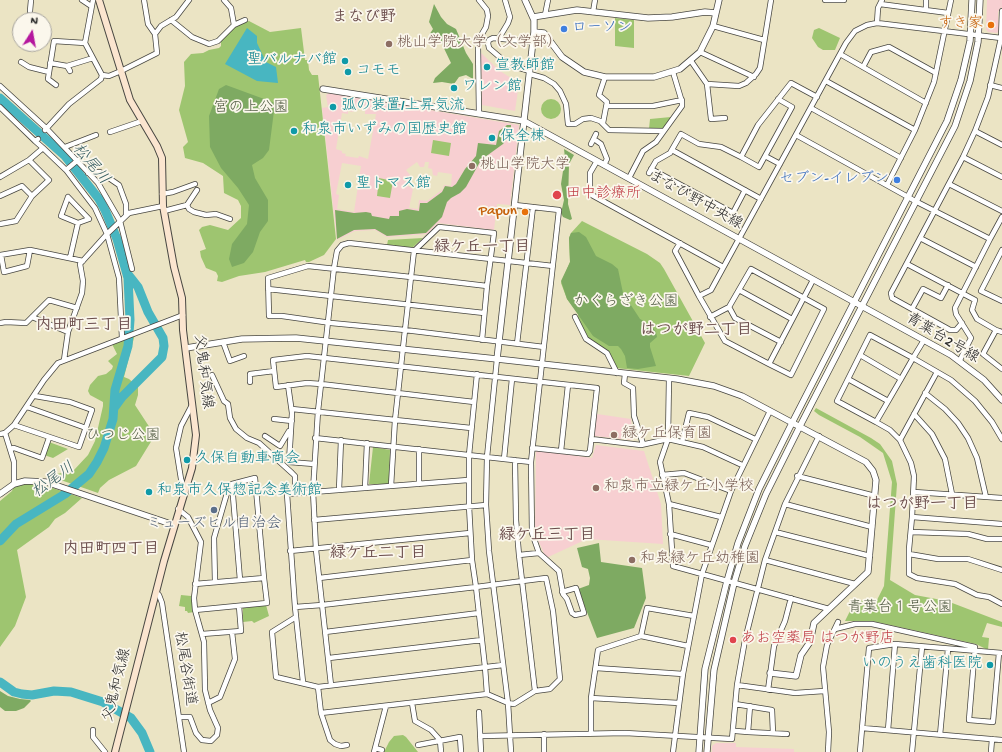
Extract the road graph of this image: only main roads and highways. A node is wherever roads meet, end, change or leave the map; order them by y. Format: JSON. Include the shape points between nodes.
{"nodes":[{"id":1,"x":99,"y":0,"type":"edge"},
{"id":2,"x":115,"y":752,"type":"edge"}],
"edges":[{"from":1,"to":2,"type":"main road","name":"父鬼和気線","via":[[130,100],[162,158],[163,208],[182,298],[196,446]]}]}
